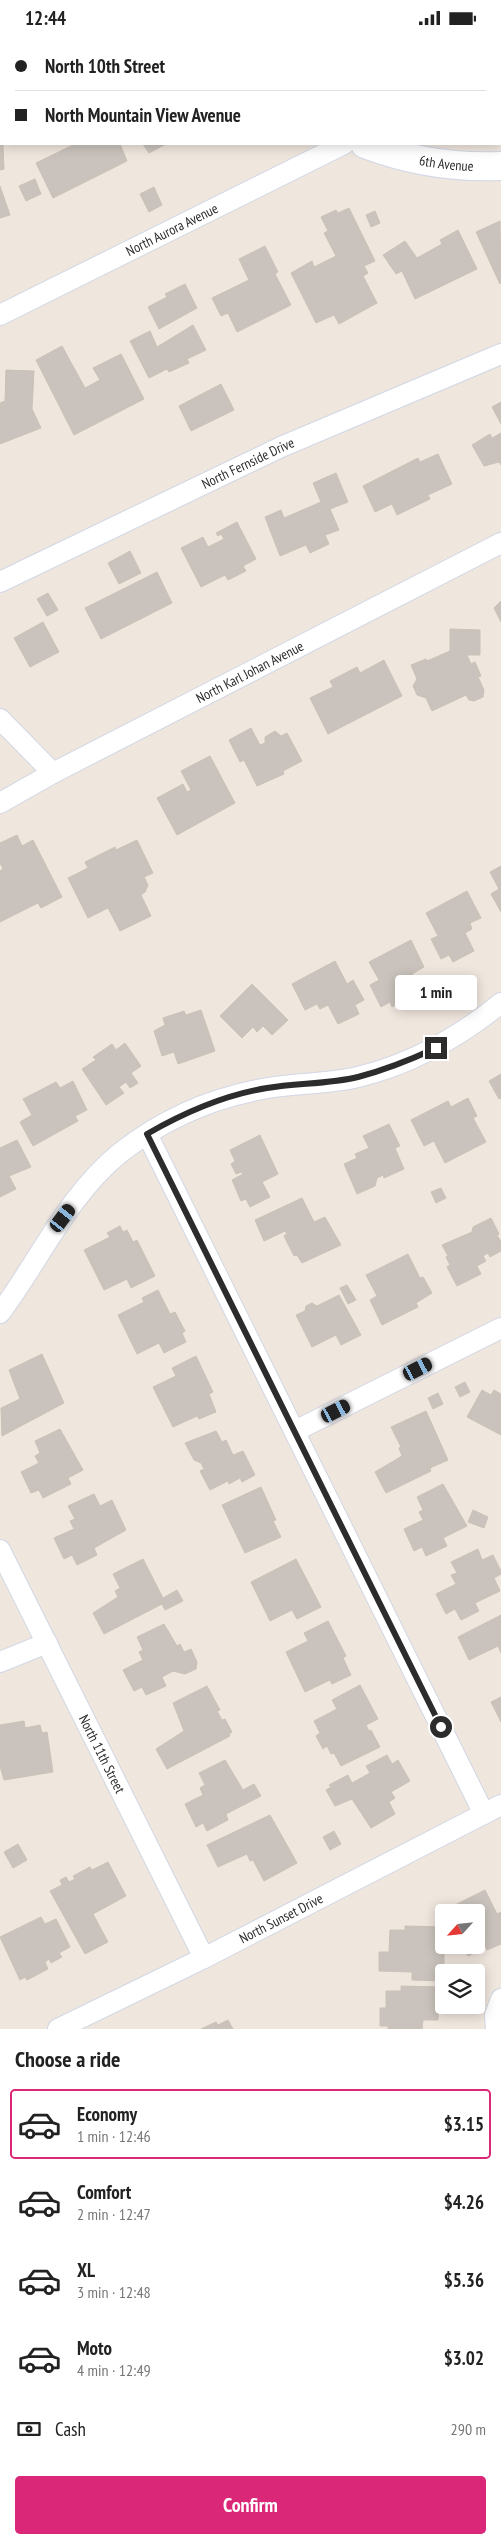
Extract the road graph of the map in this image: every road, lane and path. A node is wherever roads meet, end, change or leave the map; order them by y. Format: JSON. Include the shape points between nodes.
{"nodes":[{"id":1,"x":342,"y":145,"type":"edge"},
{"id":2,"x":368,"y":145,"type":"edge"},
{"id":3,"x":501,"y":166,"type":"edge"},
{"id":4,"x":0,"y":315,"type":"edge"},
{"id":5,"x":501,"y":354,"type":"edge"},
{"id":6,"x":501,"y":543,"type":"edge"},
{"id":7,"x":0,"y":582,"type":"edge"},
{"id":8,"x":0,"y":719,"type":"edge"},
{"id":9,"x":53,"y":773,"type":"junction"},
{"id":10,"x":0,"y":803,"type":"edge"},
{"id":11,"x":501,"y":1003,"type":"edge"},
{"id":12,"x":147,"y":1134,"type":"junction"},
{"id":13,"x":6,"y":1290,"type":"edge"},
{"id":14,"x":0,"y":1313,"type":"edge"},
{"id":15,"x":501,"y":1328,"type":"edge"},
{"id":16,"x":295,"y":1431,"type":"junction"},
{"id":17,"x":0,"y":1550,"type":"edge"},
{"id":18,"x":47,"y":1643,"type":"junction"},
{"id":19,"x":0,"y":1661,"type":"edge"},
{"id":20,"x":493,"y":1809,"type":"edge"},
{"id":21,"x":204,"y":1958,"type":"junction"},
{"id":22,"x":58,"y":2029,"type":"edge"}],
"edges":[{"from":1,"to":4,"type":"street","name":"North Aurora Avenue"},
{"from":2,"to":3,"type":"street","name":"6th Avenue","via":[[406,158],[442,165]]},
{"from":5,"to":7,"type":"street","name":"North Fernside Drive","via":[[281,447]]},
{"from":6,"to":9,"type":"street","name":"North Karl Johan Avenue"},
{"from":8,"to":9,"type":"street"},
{"from":9,"to":10,"type":"street","name":"North Karl Johan Avenue"},
{"from":11,"to":12,"type":"street","via":[[470,1028],[394,1067],[356,1077],[237,1094],[201,1106]]},
{"from":12,"to":13,"type":"street","via":[[92,1179]]},
{"from":12,"to":16,"type":"street"},
{"from":13,"to":14,"type":"street"},
{"from":15,"to":16,"type":"street"},
{"from":16,"to":20,"type":"street"},
{"from":17,"to":18,"type":"street","name":"North 11th Street"},
{"from":18,"to":19,"type":"street"},
{"from":18,"to":21,"type":"street","name":"North 11th Street"},
{"from":20,"to":21,"type":"street","name":"North Sunset Drive"},
{"from":21,"to":22,"type":"street","name":"North Sunset Drive"}]}
